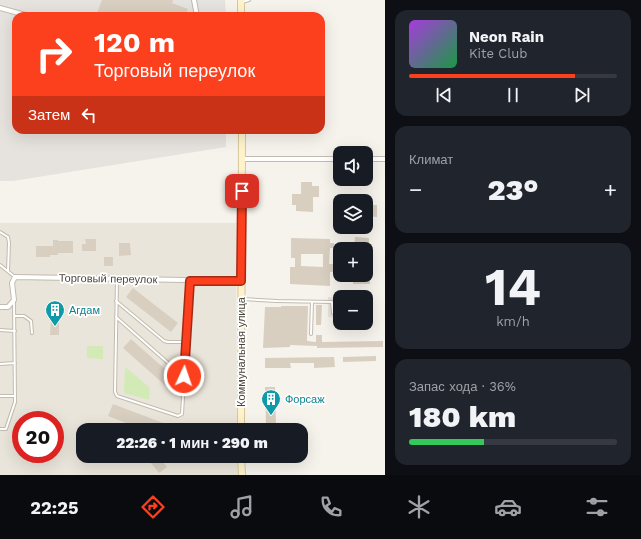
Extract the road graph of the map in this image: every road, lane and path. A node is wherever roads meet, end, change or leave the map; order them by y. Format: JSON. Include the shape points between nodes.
{"nodes":[{"id":1,"x":194,"y":0,"type":"edge"},
{"id":2,"x":249,"y":0,"type":"edge"},
{"id":3,"x":240,"y":1,"type":"edge"},
{"id":4,"x":0,"y":8,"type":"edge"},
{"id":5,"x":14,"y":12,"type":"edge"},
{"id":6,"x":196,"y":12,"type":"edge"},
{"id":7,"x":241,"y":12,"type":"edge"},
{"id":8,"x":242,"y":134,"type":"edge"},
{"id":9,"x":242,"y":159,"type":"junction"},
{"id":10,"x":333,"y":159,"type":"edge"},
{"id":11,"x":373,"y":159,"type":"edge"},
{"id":12,"x":385,"y":159,"type":"edge"},
{"id":13,"x":0,"y":232,"type":"edge"},
{"id":14,"x":0,"y":265,"type":"edge"},
{"id":15,"x":8,"y":271,"type":"junction"},
{"id":16,"x":15,"y":277,"type":"junction"},
{"id":17,"x":116,"y":280,"type":"junction"},
{"id":18,"x":190,"y":281,"type":"junction"},
{"id":19,"x":241,"y":281,"type":"junction"},
{"id":20,"x":241,"y":298,"type":"junction"},
{"id":21,"x":14,"y":300,"type":"junction"},
{"id":22,"x":116,"y":301,"type":"junction"},
{"id":23,"x":312,"y":302,"type":"junction"},
{"id":24,"x":0,"y":307,"type":"edge"},
{"id":25,"x":332,"y":313,"type":"dead end"},
{"id":26,"x":15,"y":316,"type":"junction"},
{"id":27,"x":116,"y":317,"type":"junction"},
{"id":28,"x":0,"y":330,"type":"edge"},
{"id":29,"x":15,"y":331,"type":"junction"},
{"id":30,"x":32,"y":333,"type":"dead end"},
{"id":31,"x":311,"y":334,"type":"dead end"},
{"id":32,"x":186,"y":342,"type":"junction"},
{"id":33,"x":0,"y":364,"type":"edge"},
{"id":34,"x":15,"y":364,"type":"junction"},
{"id":35,"x":184,"y":376,"type":"junction"},
{"id":36,"x":0,"y":396,"type":"edge"},
{"id":37,"x":15,"y":396,"type":"junction"},
{"id":38,"x":241,"y":423,"type":"edge"},
{"id":39,"x":0,"y":429,"type":"edge"},
{"id":40,"x":242,"y":463,"type":"edge"},
{"id":41,"x":242,"y":475,"type":"edge"}],
"edges":[{"from":1,"to":6,"type":"street"},
{"from":2,"to":3,"type":"lane"},
{"from":3,"to":7,"type":"main road"},
{"from":4,"to":5,"type":"street"},
{"from":8,"to":9,"type":"main road","name":"Коммунальная улица"},
{"from":9,"to":10,"type":"street"},
{"from":9,"to":19,"type":"main road","name":"Коммунальная улица"},
{"from":11,"to":12,"type":"street"},
{"from":13,"to":15,"type":"lane","via":[[8,237]]},
{"from":14,"to":15,"type":"lane"},
{"from":15,"to":16,"type":"lane"},
{"from":16,"to":17,"type":"street","name":"Торговый переулок"},
{"from":16,"to":21,"type":"street","via":[[12,282]]},
{"from":17,"to":18,"type":"street","name":"Торговый переулок"},
{"from":17,"to":22,"type":"lane"},
{"from":18,"to":19,"type":"street","name":"Торговый переулок"},
{"from":18,"to":32,"type":"lane"},
{"from":19,"to":20,"type":"main road","name":"Коммунальная улица"},
{"from":20,"to":23,"type":"lane"},
{"from":20,"to":38,"type":"main road","name":"Коммунальная улица"},
{"from":21,"to":24,"type":"street","via":[[8,307]]},
{"from":21,"to":26,"type":"lane"},
{"from":22,"to":27,"type":"lane"},
{"from":22,"to":32,"type":"lane","via":[[164,341]]},
{"from":23,"to":25,"type":"lane","via":[[332,302]]},
{"from":23,"to":31,"type":"lane"},
{"from":26,"to":29,"type":"lane"},
{"from":26,"to":30,"type":"lane","via":[[24,316],[31,321]]},
{"from":27,"to":35,"type":"lane"},
{"from":27,"to":35,"type":"lane","via":[[117,396],[181,416]]},
{"from":28,"to":29,"type":"lane"},
{"from":29,"to":34,"type":"lane"},
{"from":32,"to":35,"type":"lane"},
{"from":33,"to":34,"type":"lane"},
{"from":34,"to":37,"type":"lane"},
{"from":36,"to":37,"type":"lane"},
{"from":37,"to":39,"type":"lane","via":[[6,429]]},
{"from":40,"to":41,"type":"main road"}]}
